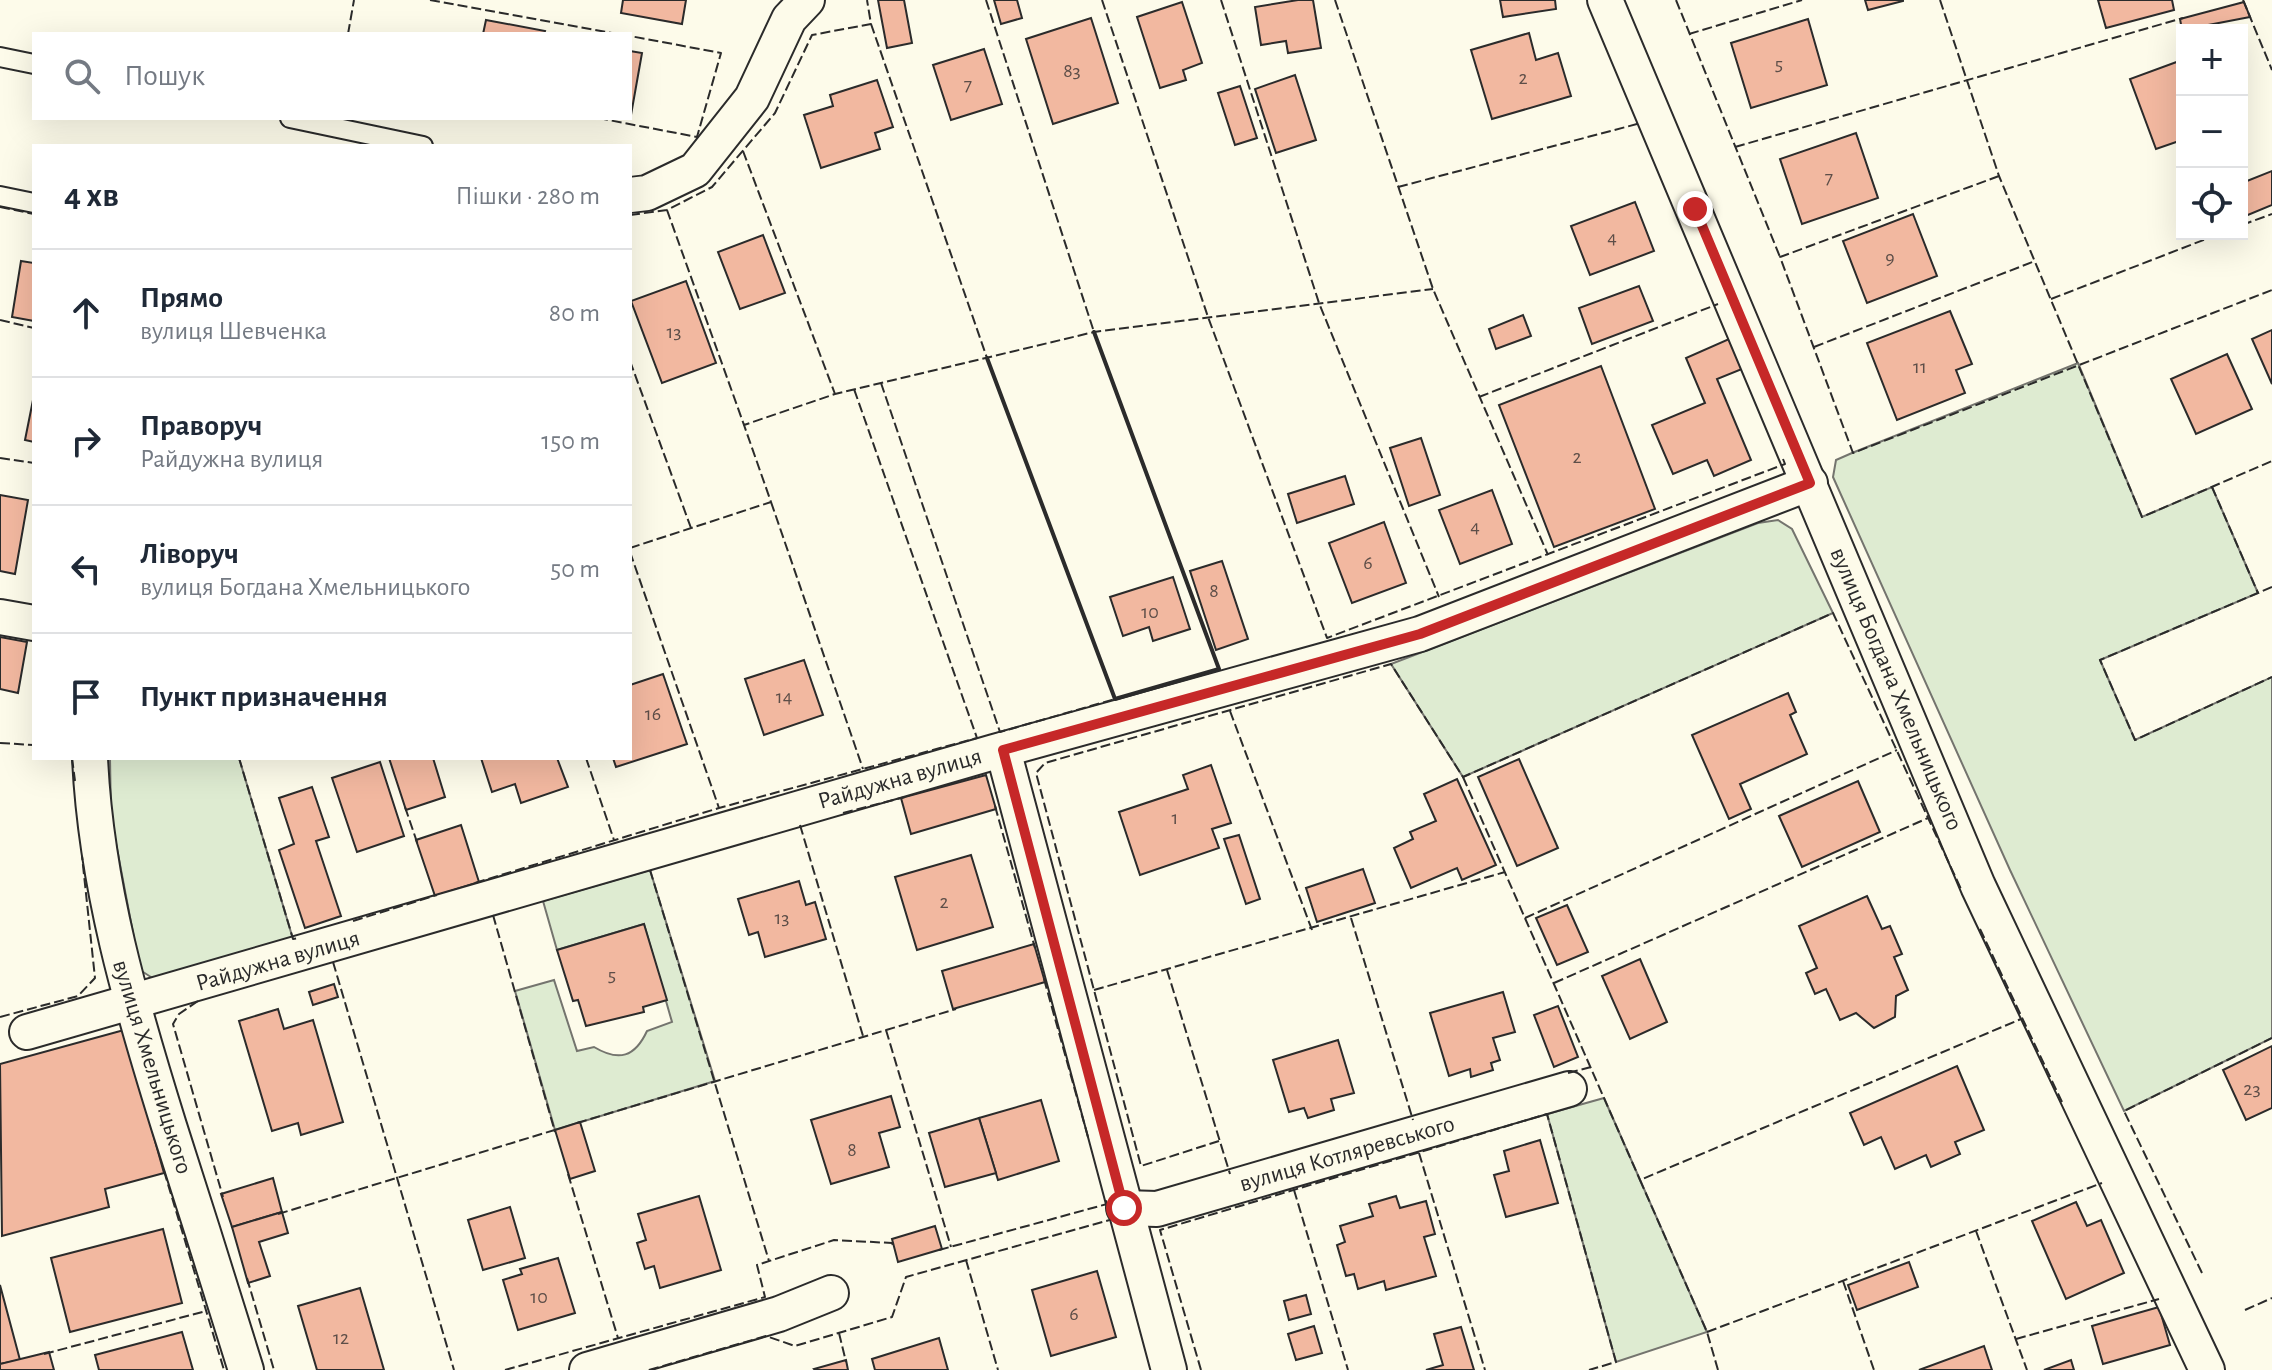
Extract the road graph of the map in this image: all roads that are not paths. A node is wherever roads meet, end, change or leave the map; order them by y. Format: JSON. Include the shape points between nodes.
{"nodes":[{"id":1,"x":807,"y":0,"type":"edge"},
{"id":2,"x":1605,"y":0,"type":"edge"},
{"id":3,"x":0,"y":57,"type":"edge"},
{"id":4,"x":32,"y":64,"type":"edge"},
{"id":5,"x":300,"y":120,"type":"edge"},
{"id":6,"x":414,"y":144,"type":"edge"},
{"id":7,"x":636,"y":192,"type":"edge"},
{"id":8,"x":0,"y":196,"type":"edge"},
{"id":9,"x":32,"y":203,"type":"edge"},
{"id":10,"x":1810,"y":483,"type":"junction"},
{"id":11,"x":0,"y":617,"type":"edge"},
{"id":12,"x":32,"y":623,"type":"edge"},
{"id":13,"x":1003,"y":750,"type":"junction"},
{"id":14,"x":90,"y":760,"type":"edge"},
{"id":15,"x":131,"y":1004,"type":"junction"},
{"id":16,"x":27,"y":1032,"type":"dead end"},
{"id":17,"x":1569,"y":1089,"type":"dead end"},
{"id":18,"x":1124,"y":1208,"type":"junction"},
{"id":19,"x":831,"y":1293,"type":"dead end"},
{"id":20,"x":246,"y":1370,"type":"edge"},
{"id":21,"x":587,"y":1370,"type":"edge"},
{"id":22,"x":1169,"y":1370,"type":"edge"},
{"id":23,"x":2207,"y":1370,"type":"edge"}],
"edges":[{"from":1,"to":7,"type":"street","via":[[789,19],[752,98],[695,170]]},
{"from":2,"to":10,"type":"street","name":"вулиця Богдана Хмельницького"},
{"from":3,"to":4,"type":"lane"},
{"from":5,"to":6,"type":"lane"},
{"from":8,"to":9,"type":"lane"},
{"from":10,"to":13,"type":"street","name":"Райдужна вулиця","via":[[1420,634]]},
{"from":10,"to":23,"type":"street","name":"вулиця Богдана Хмельницького","via":[[1978,886]]},
{"from":11,"to":12,"type":"street"},
{"from":13,"to":15,"type":"street","name":"Райдужна вулиця"},
{"from":13,"to":18,"type":"street"},
{"from":14,"to":15,"type":"street","name":"вулиця Хмельницького","via":[[93,816],[111,927]]},
{"from":15,"to":16,"type":"street","name":"Райдужна вулиця"},
{"from":15,"to":20,"type":"street","name":"вулиця Хмельницького"},
{"from":17,"to":18,"type":"street","name":"вулиця Котляревського","via":[[1157,1209]]},
{"from":18,"to":22,"type":"street"},
{"from":19,"to":21,"type":"street","via":[[779,1314]]}]}
